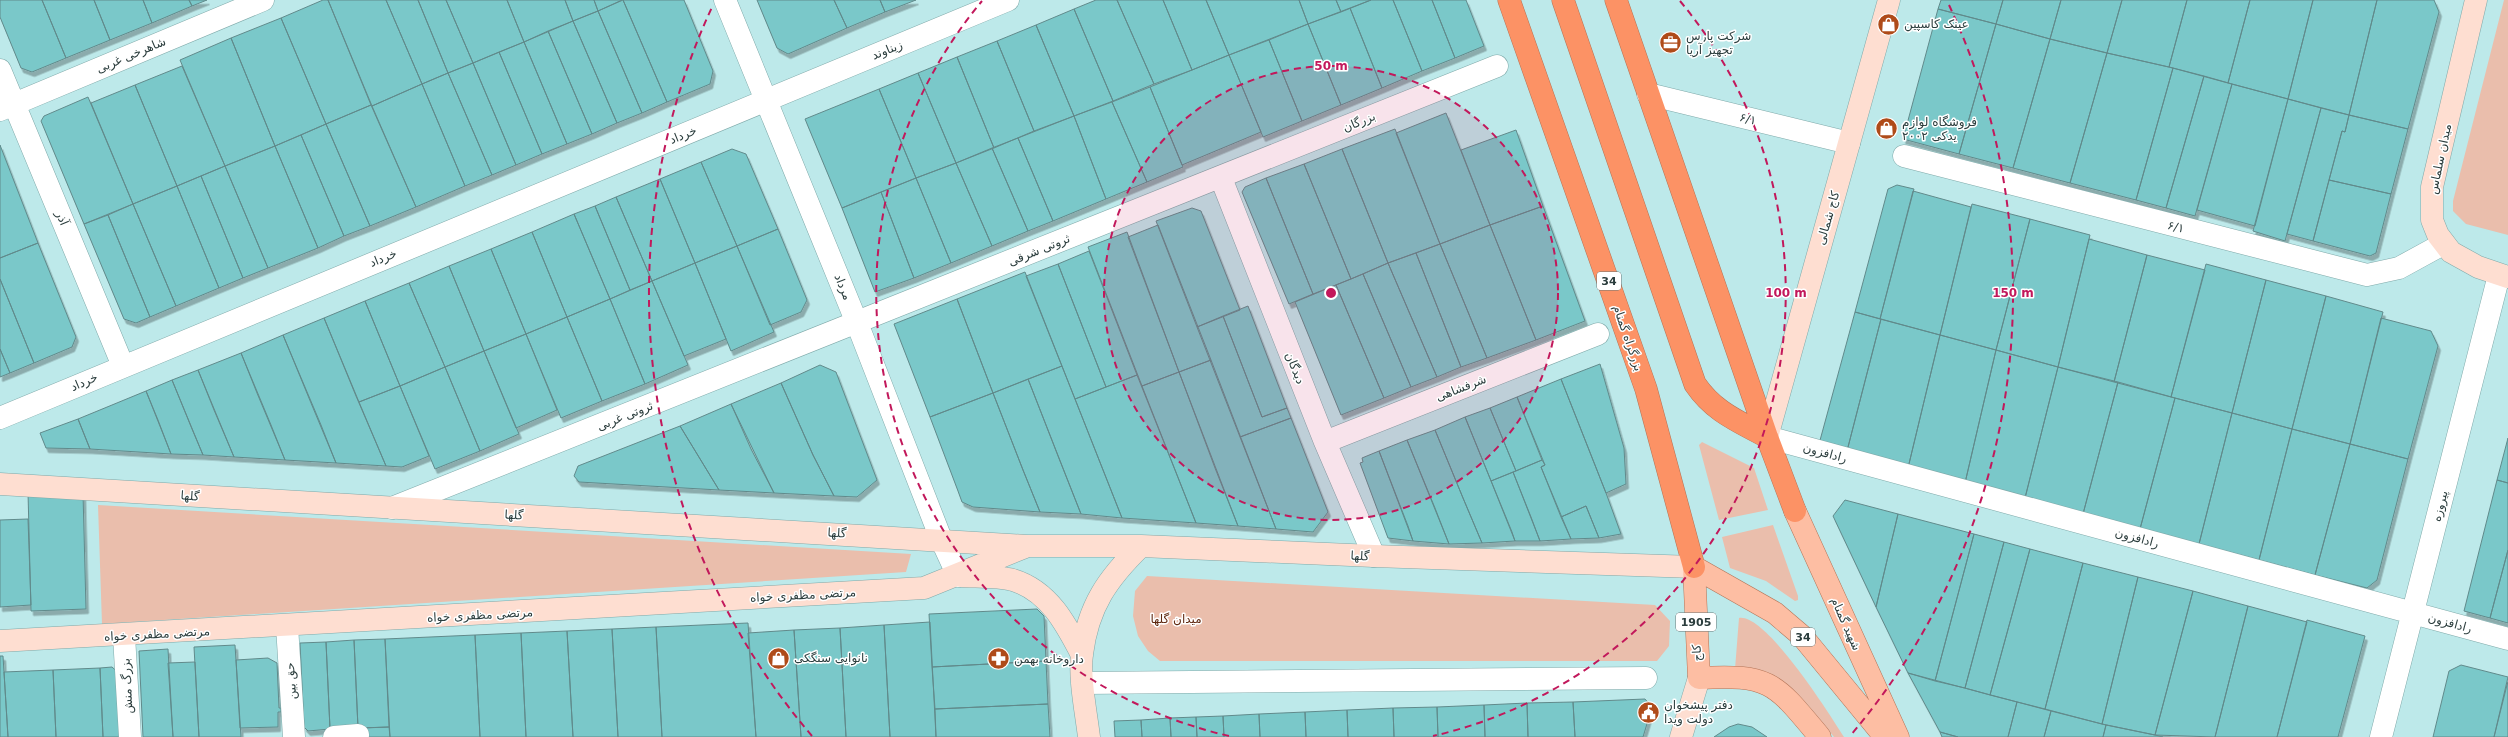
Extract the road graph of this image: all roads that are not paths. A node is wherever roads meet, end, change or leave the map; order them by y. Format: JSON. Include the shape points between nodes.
{"nodes":[{"id":1,"x":263,"y":0,"type":"edge"},
{"id":2,"x":725,"y":0,"type":"edge"},
{"id":3,"x":1008,"y":0,"type":"edge"},
{"id":4,"x":1509,"y":0,"type":"edge"},
{"id":5,"x":1563,"y":0,"type":"edge"},
{"id":6,"x":1616,"y":0,"type":"edge"},
{"id":7,"x":1889,"y":0,"type":"edge"},
{"id":8,"x":2476,"y":0,"type":"edge"},
{"id":9,"x":1497,"y":66,"type":"dead end"},
{"id":10,"x":0,"y":70,"type":"edge"},
{"id":11,"x":1648,"y":94,"type":"junction"},
{"id":12,"x":767,"y":100,"type":"junction"},
{"id":13,"x":7,"y":107,"type":"edge"},
{"id":14,"x":1849,"y":143,"type":"junction"},
{"id":15,"x":1904,"y":156,"type":"dead end"},
{"id":16,"x":1220,"y":178,"type":"junction"},
{"id":17,"x":2443,"y":244,"type":"junction"},
{"id":18,"x":2503,"y":276,"type":"edge"},
{"id":19,"x":857,"y":323,"type":"junction"},
{"id":20,"x":1598,"y":334,"type":"dead end"},
{"id":21,"x":123,"y":366,"type":"junction"},
{"id":22,"x":0,"y":418,"type":"edge"},
{"id":23,"x":1767,"y":437,"type":"junction"},
{"id":24,"x":1325,"y":442,"type":"junction"},
{"id":25,"x":0,"y":484,"type":"edge"},
{"id":26,"x":392,"y":508,"type":"junction"},
{"id":27,"x":1795,"y":511,"type":"joint"},
{"id":28,"x":941,"y":539,"type":"junction"},
{"id":29,"x":1027,"y":546,"type":"junction"},
{"id":30,"x":1141,"y":546,"type":"junction"},
{"id":31,"x":1374,"y":556,"type":"junction"},
{"id":32,"x":1694,"y":567,"type":"junction"},
{"id":33,"x":958,"y":576,"type":"junction"},
{"id":34,"x":2412,"y":613,"type":"junction"},
{"id":35,"x":287,"y":626,"type":"junction"},
{"id":36,"x":124,"y":636,"type":"junction"},
{"id":37,"x":2508,"y":639,"type":"edge"},
{"id":38,"x":0,"y":641,"type":"edge"},
{"id":39,"x":1082,"y":655,"type":"junction"},
{"id":40,"x":1646,"y":678,"type":"dead end"},
{"id":41,"x":1698,"y":678,"type":"junction"},
{"id":42,"x":1083,"y":683,"type":"junction"},
{"id":43,"x":358,"y":735,"type":"dead end"},
{"id":44,"x":130,"y":737,"type":"edge"},
{"id":45,"x":294,"y":737,"type":"edge"},
{"id":46,"x":334,"y":737,"type":"edge"},
{"id":47,"x":1088,"y":737,"type":"edge"},
{"id":48,"x":1681,"y":737,"type":"edge"},
{"id":49,"x":1820,"y":737,"type":"edge"},
{"id":50,"x":1885,"y":737,"type":"edge"},
{"id":51,"x":1898,"y":737,"type":"edge"},
{"id":52,"x":2381,"y":737,"type":"edge"}],
"edges":[{"from":1,"to":13,"type":"street","name":"شاهرخی غربی"},
{"from":2,"to":12,"type":"street","name":"مرداد"},
{"from":3,"to":12,"type":"street","name":"زیناوند"},
{"from":4,"to":32,"type":"highway","name":"بزرگراه گمنام","number":"34","via":[[1646,389]]},
{"from":5,"to":23,"type":"highway","via":[[1695,384],[1706,401]]},
{"from":6,"to":11,"type":"highway"},
{"from":7,"to":14,"type":"main road","name":"کاج شمالی"},
{"from":8,"to":17,"type":"main road","name":"میدان سلماس","via":[[2432,187],[2432,220]]},
{"from":9,"to":16,"type":"street","name":"بزرگان"},
{"from":10,"to":13,"type":"street","name":"آذر"},
{"from":11,"to":14,"type":"street","name":"۶/۱"},
{"from":11,"to":23,"type":"highway"},
{"from":12,"to":19,"type":"street","name":"مرداد"},
{"from":12,"to":21,"type":"street","name":"خرداد"},
{"from":13,"to":21,"type":"street","name":"آذر"},
{"from":14,"to":23,"type":"main road","name":"کاج شمالی"},
{"from":15,"to":17,"type":"street","name":"۶/۱","via":[[2367,274],[2399,268]]},
{"from":16,"to":19,"type":"street","name":"ثروتی شرقی"},
{"from":16,"to":24,"type":"street","name":"دیدگان"},
{"from":17,"to":18,"type":"main road","name":"میدان سلماس","via":[[2465,261]]},
{"from":18,"to":34,"type":"street","name":"پیروزه"},
{"from":19,"to":26,"type":"street","name":"ثروتی غربی"},
{"from":19,"to":28,"type":"street","name":"مرداد"},
{"from":20,"to":24,"type":"street","name":"شرفشاهی"},
{"from":21,"to":22,"type":"street","name":"خرداد"},
{"from":23,"to":27,"type":"highway"},
{"from":23,"to":34,"type":"street","name":"رادافزون"},
{"from":24,"to":31,"type":"street","name":"دیدگان"},
{"from":25,"to":26,"type":"main road","name":"گلها"},
{"from":26,"to":28,"type":"main road","name":"گلها"},
{"from":27,"to":51,"type":"main road","name":"شهید گمنام"},
{"from":28,"to":29,"type":"main road","name":"گلها"},
{"from":28,"to":33,"type":"street","name":"مرداد"},
{"from":29,"to":30,"type":"main road","name":"گلها"},
{"from":29,"to":33,"type":"main road","name":"گلها"},
{"from":30,"to":31,"type":"main road","name":"گلها"},
{"from":30,"to":39,"type":"main road","via":[[1114,573],[1100,595],[1090,620]]},
{"from":31,"to":32,"type":"main road","name":"گلها"},
{"from":32,"to":41,"type":"main road","name":"کاج","number":"1905"},
{"from":32,"to":50,"type":"main road","number":"34","via":[[1775,613],[1802,636]]},
{"from":33,"to":35,"type":"main road","name":"مرتضی مظفری خواه","via":[[924,588]]},
{"from":33,"to":39,"type":"main road","via":[[1013,580],[1035,591],[1054,606]]},
{"from":34,"to":37,"type":"street","name":"رادافزون"},
{"from":34,"to":52,"type":"street","name":"پیروزه"},
{"from":35,"to":36,"type":"main road","name":"مرتضی مظفری خواه"},
{"from":35,"to":45,"type":"street","name":"حق بین"},
{"from":36,"to":38,"type":"main road","name":"مرتضی مظفری خواه"},
{"from":36,"to":44,"type":"street","name":"بزرگ منش"},
{"from":39,"to":42,"type":"main road"},
{"from":40,"to":42,"type":"street"},
{"from":41,"to":48,"type":"main road","name":"کاج","number":"1905"},
{"from":41,"to":49,"type":"main road","via":[[1735,676],[1754,678],[1772,685],[1787,698]]},
{"from":42,"to":47,"type":"main road"},
{"from":43,"to":46,"type":"street"}]}
